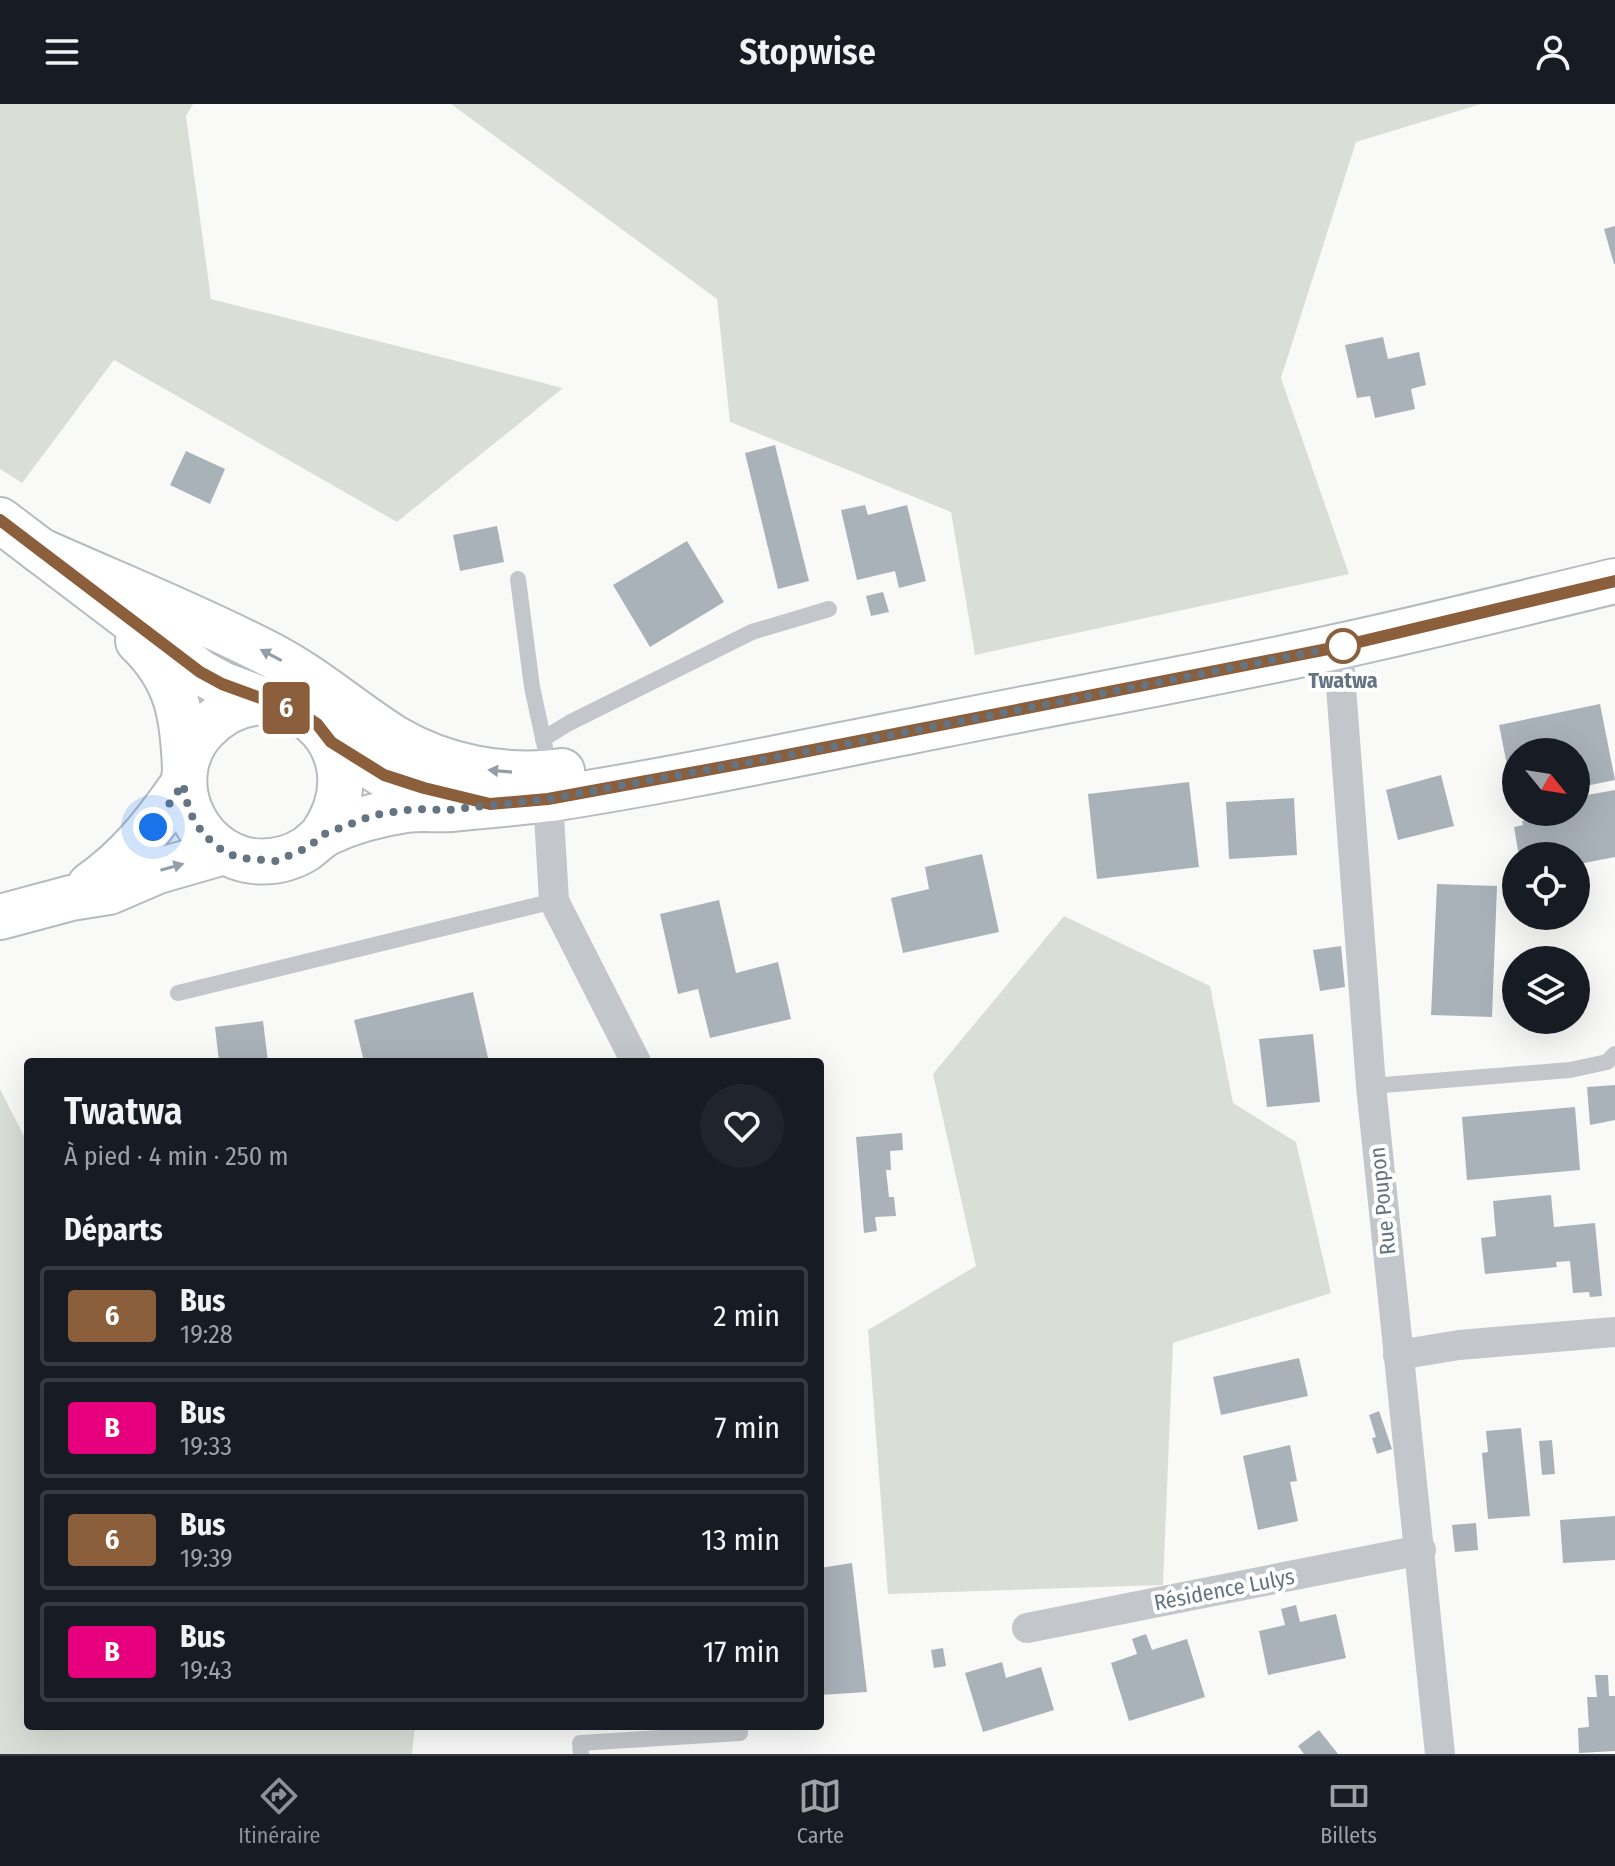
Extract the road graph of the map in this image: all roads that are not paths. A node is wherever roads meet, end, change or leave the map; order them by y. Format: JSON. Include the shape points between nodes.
{"nodes":[{"id":1,"x":0,"y":520,"type":"edge"},
{"id":2,"x":39,"y":550,"type":"junction"},
{"id":3,"x":518,"y":579,"type":"dead end"},
{"id":4,"x":1615,"y":581,"type":"edge"},
{"id":5,"x":829,"y":609,"type":"dead end"},
{"id":6,"x":1338,"y":647,"type":"junction"},
{"id":7,"x":277,"y":704,"type":"junction"},
{"id":8,"x":331,"y":742,"type":"junction"},
{"id":9,"x":547,"y":770,"type":"junction"},
{"id":10,"x":184,"y":777,"type":"junction"},
{"id":11,"x":490,"y":804,"type":"junction"},
{"id":12,"x":322,"y":835,"type":"junction"},
{"id":13,"x":224,"y":852,"type":"junction"},
{"id":14,"x":71,"y":898,"type":"junction"},
{"id":15,"x":554,"y":901,"type":"junction"},
{"id":16,"x":0,"y":917,"type":"edge"},
{"id":17,"x":178,"y":993,"type":"dead end"},
{"id":18,"x":1615,"y":1054,"type":"edge"},
{"id":19,"x":634,"y":1058,"type":"edge"},
{"id":20,"x":1371,"y":1086,"type":"junction"},
{"id":21,"x":1615,"y":1332,"type":"edge"},
{"id":22,"x":1398,"y":1355,"type":"junction"},
{"id":23,"x":1421,"y":1550,"type":"junction"},
{"id":24,"x":1027,"y":1628,"type":"dead end"},
{"id":25,"x":740,"y":1730,"type":"edge"},
{"id":26,"x":581,"y":1754,"type":"edge"},
{"id":27,"x":1440,"y":1754,"type":"edge"}],
"edges":[{"from":1,"to":2,"type":"main road"},
{"from":2,"to":7,"type":"main road","via":[[200,672]]},
{"from":9,"to":2,"type":"main road","one_way":true,"via":[[502,772],[438,759],[395,738],[266,652]]},
{"from":2,"to":10,"type":"main road","via":[[152,654],[167,675],[183,723]]},
{"from":3,"to":9,"type":"lane"},
{"from":4,"to":6,"type":"main road"},
{"from":5,"to":9,"type":"lane","via":[[752,632],[569,723]]},
{"from":6,"to":9,"type":"main road","via":[[800,753],[740,748]]},
{"from":6,"to":20,"type":"street","name":"Rue Poupon"},
{"from":7,"to":8,"type":"main road","via":[[317,724]]},
{"from":7,"to":10,"type":"main road","via":[[256,703],[218,718],[191,749]]},
{"from":8,"to":11,"type":"main road","via":[[384,775]]},
{"from":8,"to":12,"type":"main road","via":[[342,780],[340,799]]},
{"from":9,"to":11,"type":"main road"},
{"from":9,"to":15,"type":"street"},
{"from":10,"to":13,"type":"main road","via":[[189,811],[203,834]]},
{"from":10,"to":14,"type":"main road","via":[[136,846]]},
{"from":11,"to":12,"type":"main road","via":[[374,815]]},
{"from":12,"to":13,"type":"main road","via":[[276,861]]},
{"from":14,"to":13,"type":"main road","one_way":true,"via":[[109,892]]},
{"from":14,"to":16,"type":"main road"},
{"from":15,"to":17,"type":"lane"},
{"from":15,"to":19,"type":"street"},
{"from":18,"to":20,"type":"lane","via":[[1607,1062],[1570,1070]]},
{"from":20,"to":22,"type":"street","name":"Rue Poupon"},
{"from":21,"to":22,"type":"street"},
{"from":22,"to":23,"type":"street","name":"Rue Poupon"},
{"from":23,"to":24,"type":"street","name":"Résidence Lulys"},
{"from":23,"to":27,"type":"street","name":"Rue Poupon"},
{"from":25,"to":26,"type":"lane","via":[[580,1743]]}]}
